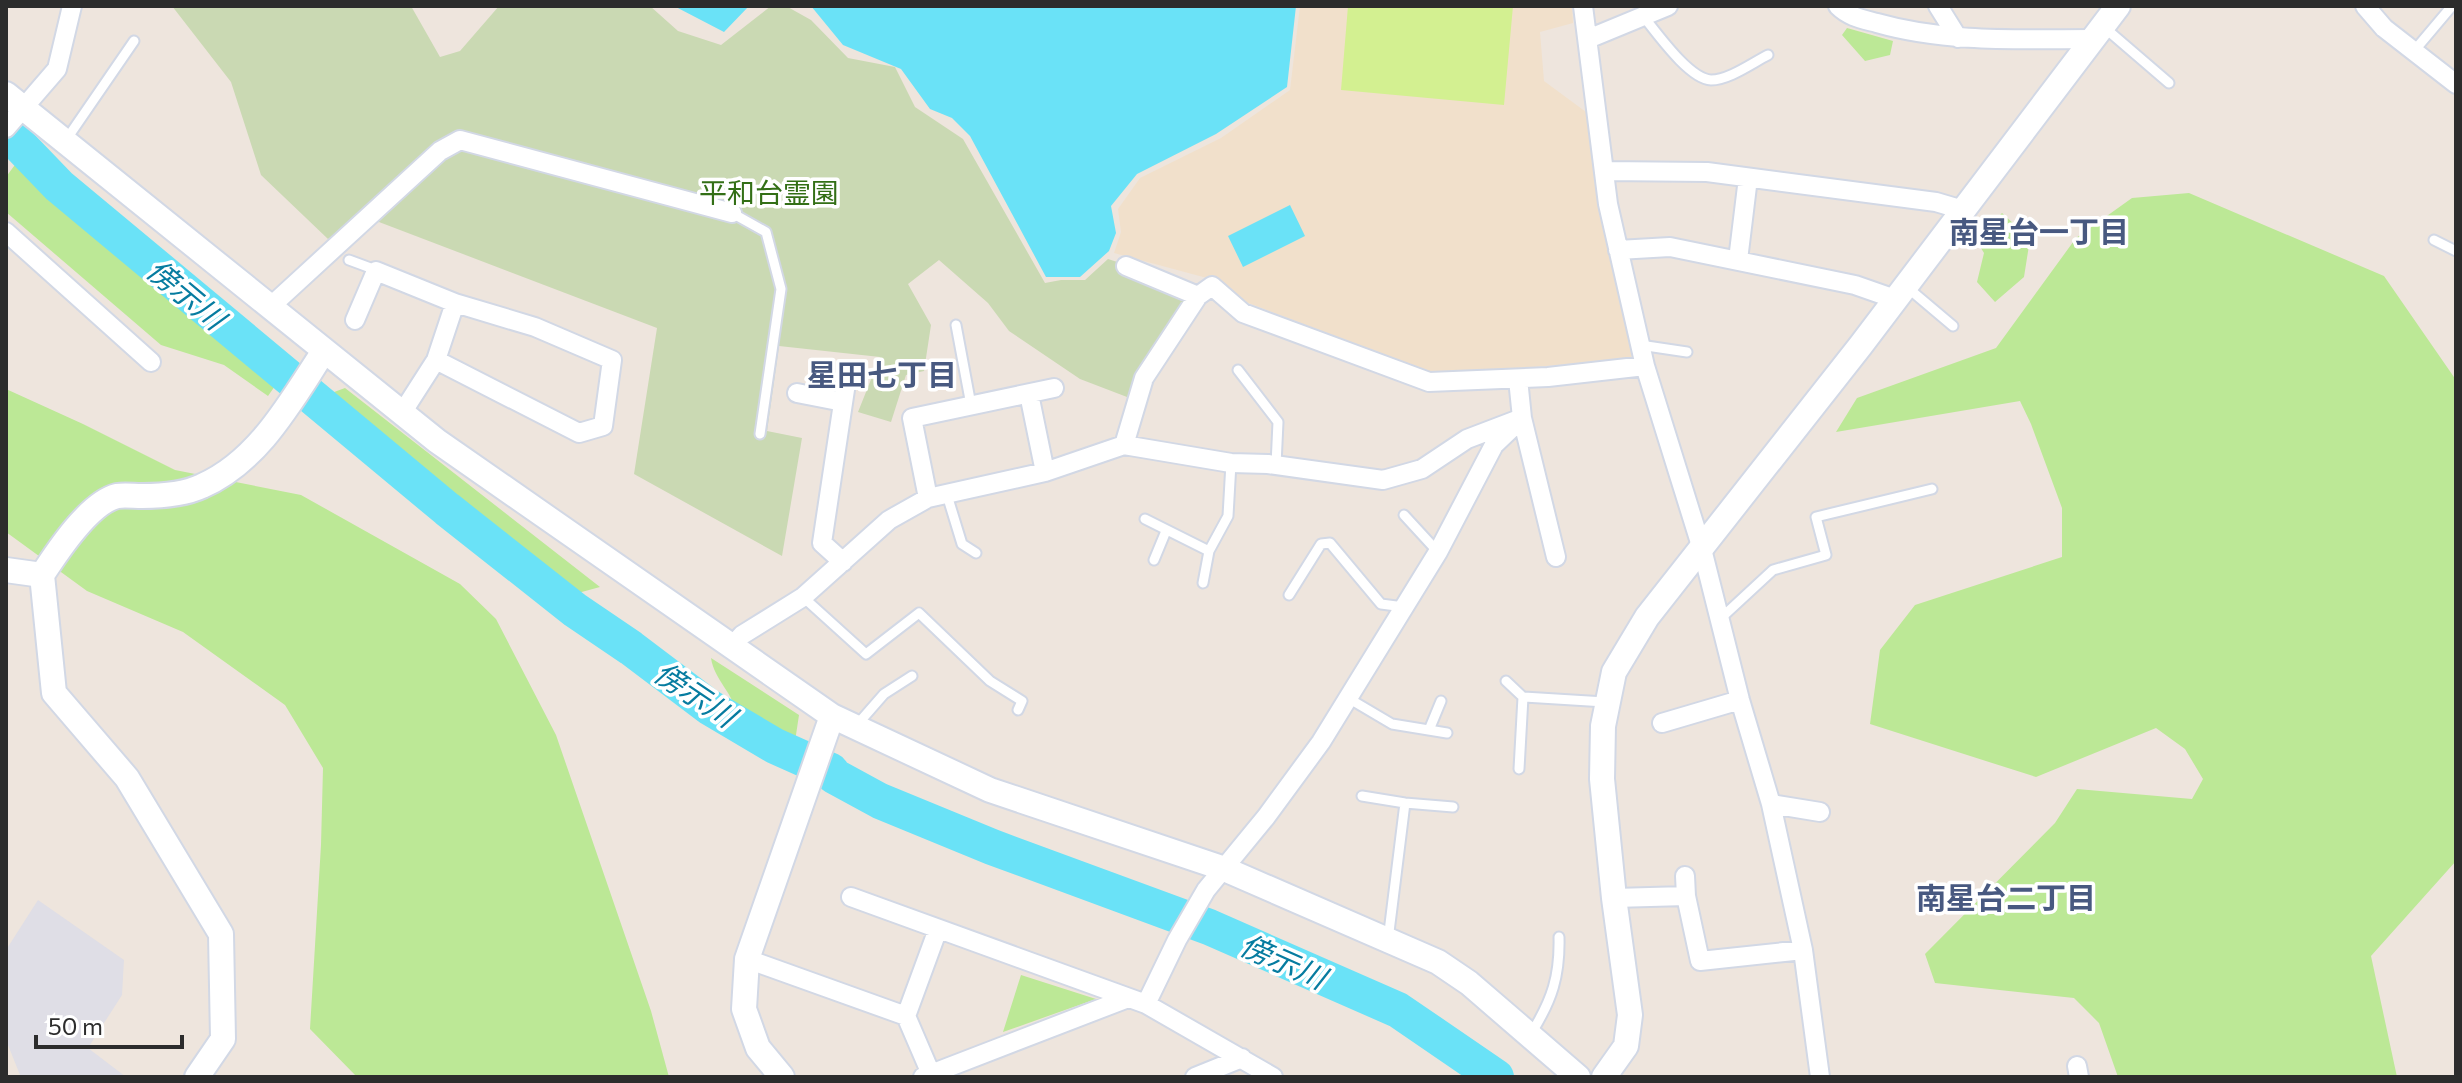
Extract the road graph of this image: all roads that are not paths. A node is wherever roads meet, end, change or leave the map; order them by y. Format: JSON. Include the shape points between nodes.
{"nodes":[{"id":1,"x":72,"y":6,"type":"edge"},
{"id":2,"x":1583,"y":6,"type":"edge"},
{"id":3,"x":1668,"y":6,"type":"edge"},
{"id":4,"x":1838,"y":6,"type":"edge"},
{"id":5,"x":1938,"y":6,"type":"edge"},
{"id":6,"x":2118,"y":6,"type":"edge"},
{"id":7,"x":2365,"y":6,"type":"edge"},
{"id":8,"x":2452,"y":6,"type":"edge"},
{"id":9,"x":1643,"y":16,"type":"junction"},
{"id":10,"x":2098,"y":33,"type":"junction"},
{"id":11,"x":1958,"y":38,"type":"junction"},
{"id":12,"x":1588,"y":39,"type":"junction"},
{"id":13,"x":134,"y":41,"type":"dead end"},
{"id":14,"x":2414,"y":51,"type":"junction"},
{"id":15,"x":1768,"y":55,"type":"dead end"},
{"id":16,"x":2169,"y":83,"type":"dead end"},
{"id":17,"x":2456,"y":84,"type":"edge"},
{"id":18,"x":12,"y":113,"type":"edge"},
{"id":19,"x":65,"y":141,"type":"junction"},
{"id":20,"x":1604,"y":171,"type":"junction"},
{"id":21,"x":1748,"y":178,"type":"junction"},
{"id":22,"x":1963,"y":210,"type":"junction"},
{"id":23,"x":732,"y":213,"type":"joint"},
{"id":24,"x":6,"y":232,"type":"edge"},
{"id":25,"x":2434,"y":240,"type":"dead end"},
{"id":26,"x":1618,"y":250,"type":"junction"},
{"id":27,"x":2456,"y":251,"type":"edge"},
{"id":28,"x":349,"y":260,"type":"dead end"},
{"id":29,"x":1738,"y":260,"type":"junction"},
{"id":30,"x":1126,"y":266,"type":"dead end"},
{"id":31,"x":376,"y":271,"type":"junction"},
{"id":32,"x":1900,"y":293,"type":"junction"},
{"id":33,"x":1198,"y":296,"type":"junction"},
{"id":34,"x":455,"y":303,"type":"junction"},
{"id":35,"x":270,"y":307,"type":"junction"},
{"id":36,"x":355,"y":320,"type":"dead end"},
{"id":37,"x":956,"y":325,"type":"dead end"},
{"id":38,"x":1953,"y":326,"type":"dead end"},
{"id":39,"x":1640,"y":345,"type":"junction"},
{"id":40,"x":324,"y":351,"type":"junction"},
{"id":41,"x":1687,"y":352,"type":"dead end"},
{"id":42,"x":436,"y":360,"type":"junction"},
{"id":43,"x":151,"y":362,"type":"dead end"},
{"id":44,"x":1645,"y":366,"type":"junction"},
{"id":45,"x":1238,"y":370,"type":"dead end"},
{"id":46,"x":1518,"y":379,"type":"junction"},
{"id":47,"x":1054,"y":388,"type":"dead end"},
{"id":48,"x":797,"y":393,"type":"dead end"},
{"id":49,"x":1029,"y":394,"type":"junction"},
{"id":50,"x":971,"y":405,"type":"junction"},
{"id":51,"x":402,"y":413,"type":"junction"},
{"id":52,"x":1522,"y":418,"type":"junction"},
{"id":53,"x":760,"y":434,"type":"dead end"},
{"id":54,"x":1124,"y":445,"type":"junction"},
{"id":55,"x":1231,"y":463,"type":"junction"},
{"id":56,"x":1276,"y":465,"type":"junction"},
{"id":57,"x":1045,"y":472,"type":"junction"},
{"id":58,"x":1932,"y":489,"type":"dead end"},
{"id":59,"x":937,"y":496,"type":"junction"},
{"id":60,"x":1404,"y":515,"type":"dead end"},
{"id":61,"x":1145,"y":519,"type":"dead end"},
{"id":62,"x":1166,"y":531,"type":"junction"},
{"id":63,"x":1702,"y":549,"type":"junction"},
{"id":64,"x":1209,"y":551,"type":"junction"},
{"id":65,"x":1438,"y":552,"type":"junction"},
{"id":66,"x":976,"y":553,"type":"dead end"},
{"id":67,"x":1556,"y":557,"type":"dead end"},
{"id":68,"x":1154,"y":560,"type":"dead end"},
{"id":69,"x":843,"y":562,"type":"junction"},
{"id":70,"x":6,"y":570,"type":"edge"},
{"id":71,"x":42,"y":575,"type":"junction"},
{"id":72,"x":1203,"y":583,"type":"dead end"},
{"id":73,"x":1289,"y":595,"type":"dead end"},
{"id":74,"x":803,"y":597,"type":"junction"},
{"id":75,"x":931,"y":606,"type":"dead end"},
{"id":76,"x":1404,"y":607,"type":"junction"},
{"id":77,"x":919,"y":613,"type":"junction"},
{"id":78,"x":1720,"y":619,"type":"junction"},
{"id":79,"x":732,"y":646,"type":"junction"},
{"id":80,"x":912,"y":676,"type":"dead end"},
{"id":81,"x":1506,"y":681,"type":"dead end"},
{"id":82,"x":1523,"y":697,"type":"junction"},
{"id":83,"x":1348,"y":698,"type":"junction"},
{"id":84,"x":1740,"y":700,"type":"junction"},
{"id":85,"x":1441,"y":701,"type":"dead end"},
{"id":86,"x":1608,"y":702,"type":"junction"},
{"id":87,"x":1018,"y":710,"type":"dead end"},
{"id":88,"x":832,"y":716,"type":"junction"},
{"id":89,"x":1662,"y":723,"type":"dead end"},
{"id":90,"x":855,"y":727,"type":"junction"},
{"id":91,"x":1429,"y":730,"type":"junction"},
{"id":92,"x":1447,"y":733,"type":"dead end"},
{"id":93,"x":1519,"y":769,"type":"dead end"},
{"id":94,"x":1362,"y":796,"type":"dead end"},
{"id":95,"x":1405,"y":803,"type":"junction"},
{"id":96,"x":1771,"y":804,"type":"junction"},
{"id":97,"x":1453,"y":807,"type":"dead end"},
{"id":98,"x":1820,"y":812,"type":"dead end"},
{"id":99,"x":1222,"y":868,"type":"junction"},
{"id":100,"x":1685,"y":876,"type":"dead end"},
{"id":101,"x":1686,"y":896,"type":"junction"},
{"id":102,"x":851,"y":897,"type":"dead end"},
{"id":103,"x":1614,"y":898,"type":"junction"},
{"id":104,"x":938,"y":929,"type":"junction"},
{"id":105,"x":1559,"y":937,"type":"dead end"},
{"id":106,"x":1388,"y":940,"type":"junction"},
{"id":107,"x":1803,"y":950,"type":"junction"},
{"id":108,"x":747,"y":959,"type":"junction"},
{"id":109,"x":1128,"y":998,"type":"junction"},
{"id":110,"x":1146,"y":1004,"type":"junction"},
{"id":111,"x":906,"y":1016,"type":"junction"},
{"id":112,"x":1530,"y":1035,"type":"junction"},
{"id":113,"x":1242,"y":1058,"type":"junction"},
{"id":114,"x":927,"y":1075,"type":"edge"},
{"id":115,"x":197,"y":1077,"type":"edge"},
{"id":116,"x":782,"y":1077,"type":"edge"},
{"id":117,"x":1195,"y":1077,"type":"edge"},
{"id":118,"x":1273,"y":1077,"type":"edge"},
{"id":119,"x":1578,"y":1077,"type":"edge"},
{"id":120,"x":1604,"y":1077,"type":"edge"},
{"id":121,"x":1820,"y":1077,"type":"edge"}],
"edges":[{"from":1,"to":18,"type":"street","via":[[57,69]]},
{"from":2,"to":12,"type":"street"},
{"from":3,"to":9,"type":"street"},
{"from":4,"to":11,"type":"street","via":[[1846,14],[1899,29]]},
{"from":5,"to":11,"type":"street"},
{"from":6,"to":10,"type":"street"},
{"from":7,"to":14,"type":"street"},
{"from":8,"to":14,"type":"lane"},
{"from":9,"to":12,"type":"street"},
{"from":9,"to":15,"type":"lane","via":[[1689,69],[1708,80]]},
{"from":10,"to":11,"type":"street"},
{"from":10,"to":16,"type":"lane"},
{"from":10,"to":22,"type":"street"},
{"from":12,"to":20,"type":"street"},
{"from":13,"to":19,"type":"lane"},
{"from":14,"to":17,"type":"street"},
{"from":18,"to":19,"type":"street"},
{"from":19,"to":35,"type":"street"},
{"from":20,"to":21,"type":"street","via":[[1707,172]]},
{"from":20,"to":26,"type":"street"},
{"from":21,"to":22,"type":"street"},
{"from":21,"to":29,"type":"street"},
{"from":22,"to":32,"type":"street"},
{"from":23,"to":35,"type":"street","via":[[460,140],[440,151]]},
{"from":23,"to":53,"type":"lane","via":[[766,232],[781,289]]},
{"from":24,"to":43,"type":"street"},
{"from":25,"to":27,"type":"lane"},
{"from":26,"to":29,"type":"street","via":[[1670,247]]},
{"from":26,"to":39,"type":"street"},
{"from":28,"to":31,"type":"lane"},
{"from":29,"to":32,"type":"street"},
{"from":30,"to":33,"type":"street"},
{"from":31,"to":34,"type":"street"},
{"from":31,"to":36,"type":"street"},
{"from":32,"to":38,"type":"lane"},
{"from":32,"to":63,"type":"street"},
{"from":33,"to":46,"type":"street","via":[[1212,286],[1243,313],[1429,382]]},
{"from":33,"to":54,"type":"street","via":[[1144,378]]},
{"from":34,"to":42,"type":"street"},
{"from":34,"to":42,"type":"street","via":[[535,327],[612,360],[603,426],[579,433]]},
{"from":35,"to":40,"type":"street"},
{"from":37,"to":50,"type":"lane"},
{"from":39,"to":41,"type":"lane"},
{"from":39,"to":44,"type":"street"},
{"from":40,"to":51,"type":"street"},
{"from":40,"to":71,"type":"street","via":[[247,459],[201,487],[162,496],[116,496],[87,516]]},
{"from":42,"to":51,"type":"street"},
{"from":44,"to":46,"type":"street"},
{"from":44,"to":63,"type":"street"},
{"from":45,"to":56,"type":"lane","via":[[1278,422]]},
{"from":46,"to":52,"type":"street"},
{"from":47,"to":49,"type":"street"},
{"from":48,"to":69,"type":"street","via":[[845,392],[846,442],[822,543]]},
{"from":49,"to":50,"type":"street"},
{"from":49,"to":57,"type":"street"},
{"from":50,"to":59,"type":"street","via":[[912,418]]},
{"from":51,"to":79,"type":"street"},
{"from":52,"to":56,"type":"street","via":[[1467,439],[1422,469],[1383,480]]},
{"from":52,"to":65,"type":"street","via":[[1494,445]]},
{"from":52,"to":67,"type":"street"},
{"from":54,"to":55,"type":"street"},
{"from":54,"to":57,"type":"street"},
{"from":55,"to":56,"type":"street"},
{"from":55,"to":64,"type":"lane","via":[[1228,516]]},
{"from":57,"to":59,"type":"street"},
{"from":58,"to":78,"type":"lane","via":[[1816,517],[1826,555],[1773,570]]},
{"from":59,"to":66,"type":"lane","via":[[962,544]]},
{"from":59,"to":69,"type":"street","via":[[889,520]]},
{"from":60,"to":65,"type":"lane"},
{"from":61,"to":62,"type":"lane"},
{"from":62,"to":64,"type":"lane"},
{"from":62,"to":68,"type":"lane"},
{"from":63,"to":78,"type":"street"},
{"from":63,"to":86,"type":"street","via":[[1647,617],[1614,672]]},
{"from":64,"to":72,"type":"lane"},
{"from":65,"to":76,"type":"street"},
{"from":69,"to":74,"type":"street"},
{"from":70,"to":71,"type":"street"},
{"from":71,"to":115,"type":"street","via":[[54,693],[127,778],[221,934],[223,1039]]},
{"from":73,"to":76,"type":"lane","via":[[1321,544],[1330,543],[1381,604]]},
{"from":74,"to":77,"type":"lane","via":[[866,654]]},
{"from":74,"to":79,"type":"street"},
{"from":75,"to":77,"type":"lane"},
{"from":76,"to":83,"type":"street"},
{"from":77,"to":87,"type":"lane","via":[[990,681],[1022,701]]},
{"from":78,"to":84,"type":"street"},
{"from":79,"to":88,"type":"street"},
{"from":80,"to":90,"type":"lane","via":[[884,694]]},
{"from":81,"to":82,"type":"lane"},
{"from":82,"to":86,"type":"lane"},
{"from":82,"to":93,"type":"lane"},
{"from":83,"to":91,"type":"lane","via":[[1392,724]]},
{"from":83,"to":99,"type":"street","via":[[1266,817]]},
{"from":84,"to":89,"type":"street"},
{"from":84,"to":96,"type":"street"},
{"from":85,"to":91,"type":"lane"},
{"from":86,"to":103,"type":"street","via":[[1602,779]]},
{"from":88,"to":90,"type":"street"},
{"from":88,"to":108,"type":"street"},
{"from":90,"to":99,"type":"street","via":[[990,790]]},
{"from":91,"to":92,"type":"lane"},
{"from":94,"to":95,"type":"lane"},
{"from":95,"to":97,"type":"lane"},
{"from":95,"to":106,"type":"lane"},
{"from":96,"to":98,"type":"street"},
{"from":96,"to":107,"type":"street"},
{"from":99,"to":106,"type":"street"},
{"from":99,"to":110,"type":"street","via":[[1177,940]]},
{"from":100,"to":101,"type":"street"},
{"from":101,"to":103,"type":"street"},
{"from":101,"to":107,"type":"street","via":[[1701,968]]},
{"from":102,"to":104,"type":"street"},
{"from":103,"to":120,"type":"street","via":[[1630,1015],[1626,1046]]},
{"from":104,"to":109,"type":"street"},
{"from":104,"to":111,"type":"street"},
{"from":105,"to":112,"type":"lane","via":[[1559,964],[1548,1006]]},
{"from":106,"to":112,"type":"street","via":[[1469,983]]},
{"from":107,"to":121,"type":"street"},
{"from":108,"to":111,"type":"street"},
{"from":108,"to":116,"type":"street","via":[[744,1009],[758,1048]]},
{"from":109,"to":110,"type":"street"},
{"from":109,"to":114,"type":"street"},
{"from":110,"to":113,"type":"street"},
{"from":111,"to":114,"type":"street"},
{"from":112,"to":119,"type":"street"},
{"from":113,"to":117,"type":"street"},
{"from":113,"to":118,"type":"street"}]}
